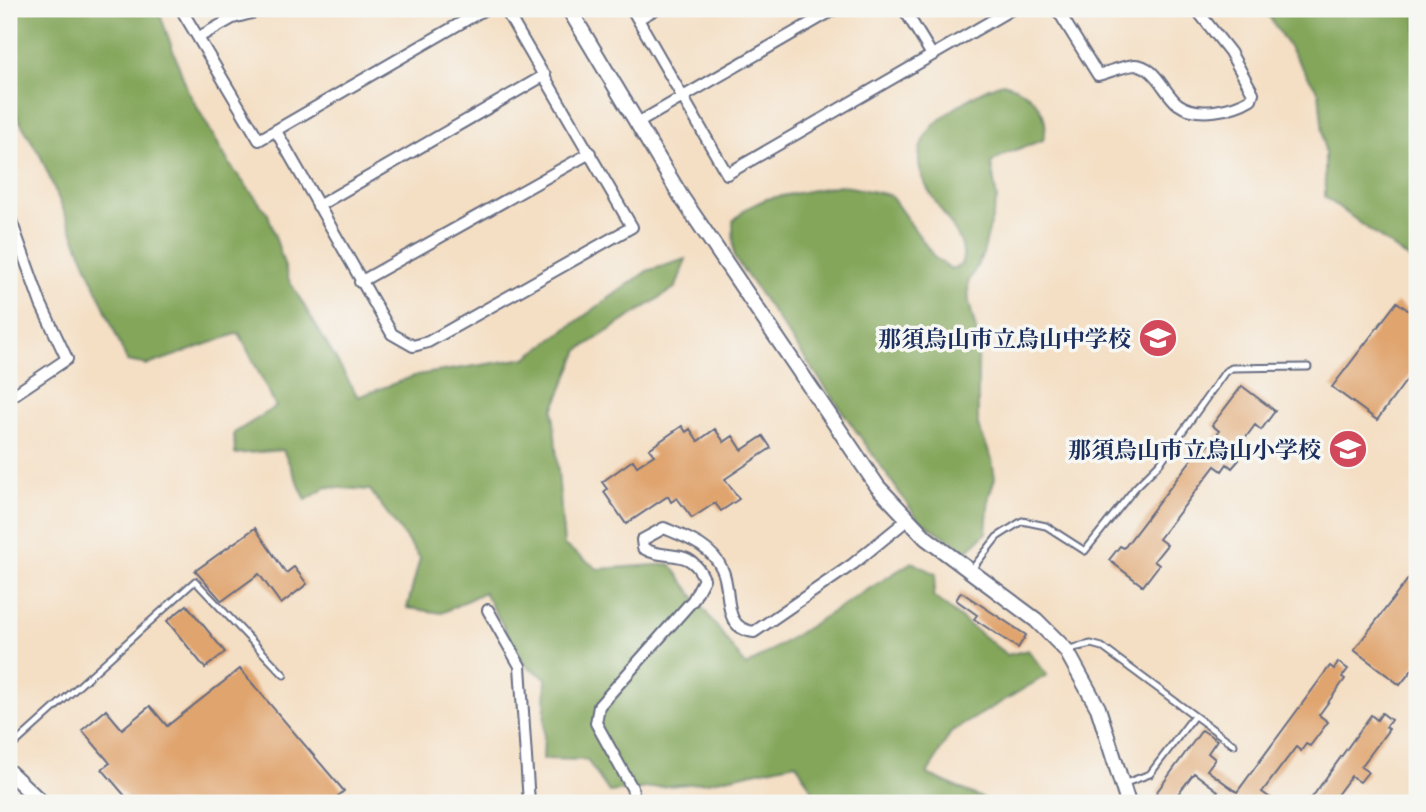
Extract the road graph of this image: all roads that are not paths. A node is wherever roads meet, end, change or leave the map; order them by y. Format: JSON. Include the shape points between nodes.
{"nodes":[{"id":1,"x":181,"y":9,"type":"edge"},
{"id":2,"x":266,"y":9,"type":"edge"},
{"id":3,"x":484,"y":9,"type":"edge"},
{"id":4,"x":505,"y":9,"type":"edge"},
{"id":5,"x":569,"y":9,"type":"edge"},
{"id":6,"x":656,"y":9,"type":"edge"},
{"id":7,"x":835,"y":9,"type":"edge"},
{"id":8,"x":904,"y":9,"type":"edge"},
{"id":9,"x":1012,"y":9,"type":"edge"},
{"id":10,"x":1057,"y":9,"type":"edge"},
{"id":11,"x":1196,"y":9,"type":"edge"},
{"id":12,"x":635,"y":14,"type":"edge"},
{"id":13,"x":199,"y":37,"type":"junction"},
{"id":14,"x":932,"y":55,"type":"junction"},
{"id":15,"x":545,"y":75,"type":"junction"},
{"id":16,"x":682,"y":97,"type":"junction"},
{"id":17,"x":636,"y":124,"type":"junction"},
{"id":18,"x":276,"y":131,"type":"junction"},
{"id":19,"x":590,"y":153,"type":"junction"},
{"id":20,"x":318,"y":206,"type":"junction"},
{"id":21,"x":9,"y":215,"type":"edge"},
{"id":22,"x":360,"y":282,"type":"junction"},
{"id":23,"x":1308,"y":367,"type":"dead end"},
{"id":24,"x":9,"y":398,"type":"edge"},
{"id":25,"x":907,"y":520,"type":"junction"},
{"id":26,"x":970,"y":572,"type":"junction"},
{"id":27,"x":488,"y":610,"type":"dead end"},
{"id":28,"x":1066,"y":650,"type":"junction"},
{"id":29,"x":284,"y":675,"type":"dead end"},
{"id":30,"x":1194,"y":716,"type":"junction"},
{"id":31,"x":1234,"y":745,"type":"dead end"},
{"id":32,"x":9,"y":749,"type":"edge"},
{"id":33,"x":9,"y":772,"type":"edge"},
{"id":34,"x":1122,"y":784,"type":"junction"},
{"id":35,"x":42,"y":803,"type":"edge"},
{"id":36,"x":529,"y":803,"type":"edge"},
{"id":37,"x":636,"y":803,"type":"edge"},
{"id":38,"x":1128,"y":803,"type":"edge"}],
"edges":[{"from":1,"to":13,"type":"street"},
{"from":2,"to":13,"type":"street","via":[[233,18]]},
{"from":3,"to":18,"type":"street"},
{"from":4,"to":15,"type":"street"},
{"from":5,"to":17,"type":"street"},
{"from":6,"to":12,"type":"street"},
{"from":7,"to":16,"type":"street"},
{"from":8,"to":14,"type":"street"},
{"from":9,"to":14,"type":"street"},
{"from":10,"to":11,"type":"street","via":[[1098,75],[1136,65],[1150,71],[1179,105],[1201,111],[1236,108],[1253,93],[1230,52]]},
{"from":12,"to":16,"type":"street"},
{"from":13,"to":18,"type":"street","via":[[259,140]]},
{"from":14,"to":16,"type":"street","via":[[727,174]]},
{"from":15,"to":19,"type":"street"},
{"from":15,"to":20,"type":"street"},
{"from":16,"to":17,"type":"street"},
{"from":17,"to":25,"type":"street","via":[[860,461]]},
{"from":18,"to":20,"type":"street"},
{"from":19,"to":22,"type":"street"},
{"from":19,"to":22,"type":"street","via":[[632,227],[428,342],[413,346],[391,334]]},
{"from":20,"to":22,"type":"street"},
{"from":21,"to":24,"type":"street","via":[[41,304],[67,359]]},
{"from":23,"to":26,"type":"lane","via":[[1232,368],[1225,372],[1160,463],[1085,551],[1046,526],[1022,521],[997,537]]},
{"from":25,"to":26,"type":"street"},
{"from":25,"to":37,"type":"street","via":[[853,564],[754,632],[735,624],[723,570],[707,550],[664,528],[642,540],[649,552],[690,560],[704,579],[693,600],[599,706],[596,723]]},
{"from":26,"to":28,"type":"street","via":[[1036,620]]},
{"from":27,"to":36,"type":"street","via":[[520,666]]},
{"from":28,"to":30,"type":"lane","via":[[1091,644],[1102,647]]},
{"from":28,"to":34,"type":"street","via":[[1098,708]]},
{"from":29,"to":32,"type":"lane","via":[[195,581]]},
{"from":30,"to":31,"type":"lane"},
{"from":30,"to":34,"type":"lane","via":[[1150,774]]},
{"from":33,"to":35,"type":"street"},
{"from":34,"to":38,"type":"street"}]}
